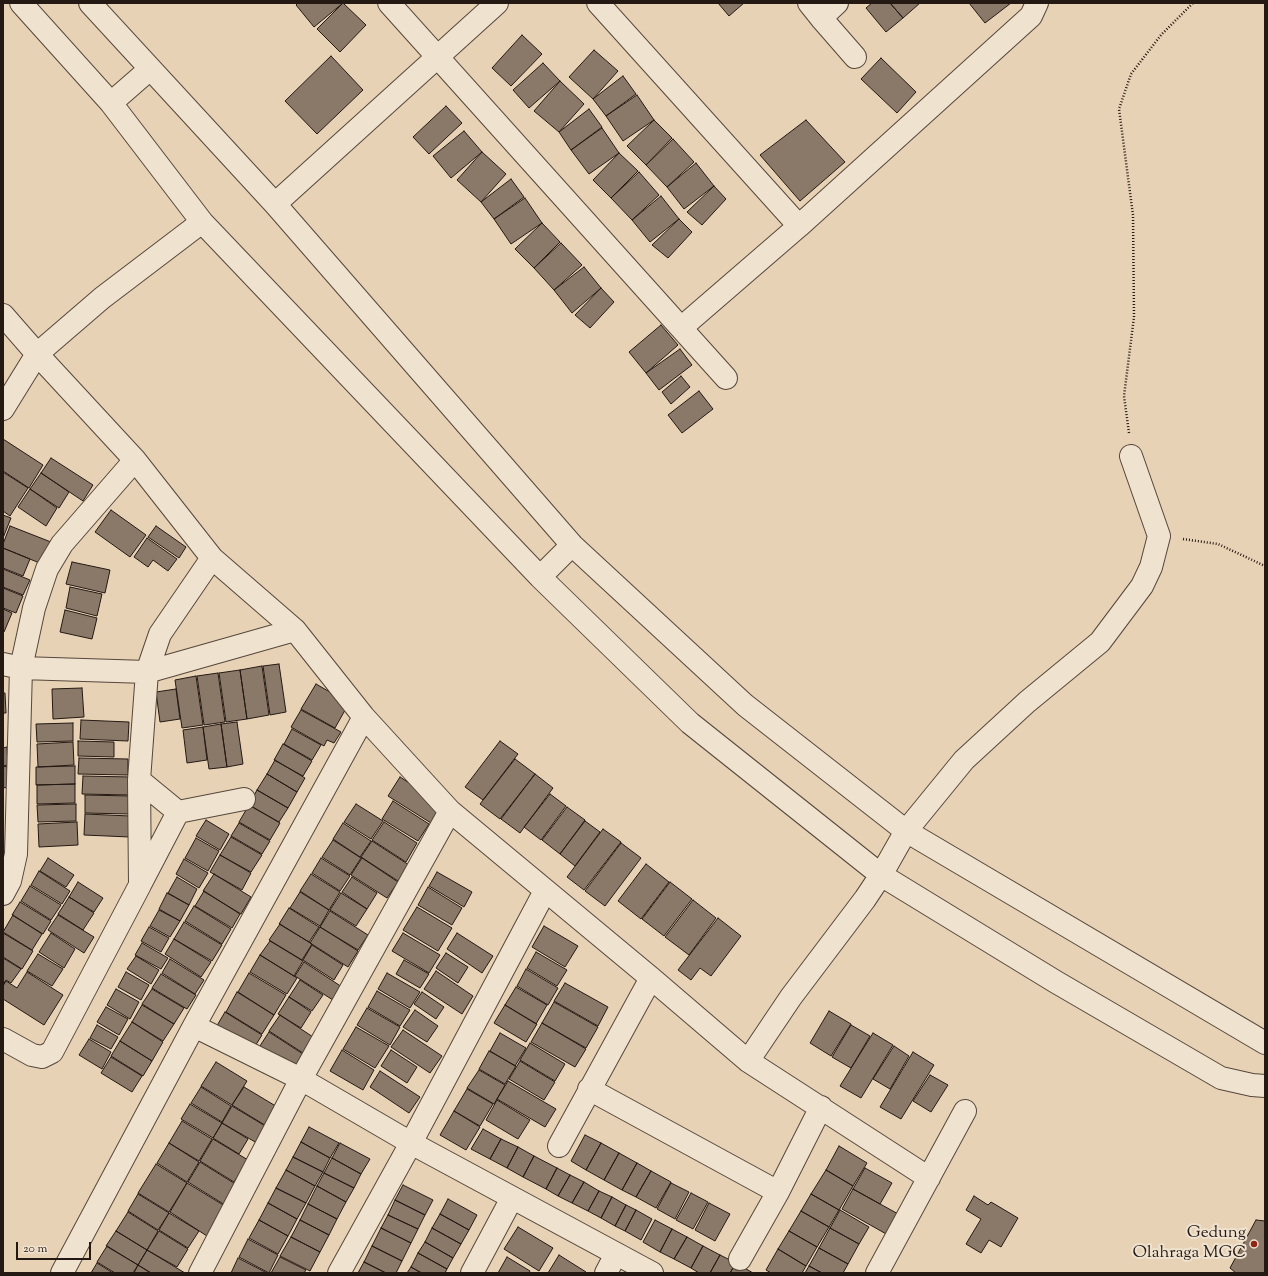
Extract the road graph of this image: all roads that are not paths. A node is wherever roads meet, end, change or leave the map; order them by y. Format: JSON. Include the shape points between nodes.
{"nodes":[{"id":1,"x":21,"y":3,"type":"edge"},
{"id":2,"x":90,"y":3,"type":"edge"},
{"id":3,"x":389,"y":3,"type":"edge"},
{"id":4,"x":497,"y":3,"type":"edge"},
{"id":5,"x":598,"y":3,"type":"edge"},
{"id":6,"x":837,"y":3,"type":"edge"},
{"id":7,"x":1037,"y":3,"type":"edge"},
{"id":8,"x":815,"y":10,"type":"edge"},
{"id":9,"x":438,"y":56,"type":"junction"},
{"id":10,"x":855,"y":57,"type":"dead end"},
{"id":11,"x":150,"y":69,"type":"junction"},
{"id":12,"x":111,"y":103,"type":"junction"},
{"id":13,"x":275,"y":204,"type":"junction"},
{"id":14,"x":202,"y":222,"type":"junction"},
{"id":15,"x":799,"y":226,"type":"junction"},
{"id":16,"x":3,"y":315,"type":"edge"},
{"id":17,"x":681,"y":328,"type":"junction"},
{"id":18,"x":37,"y":354,"type":"junction"},
{"id":19,"x":726,"y":378,"type":"dead end"},
{"id":20,"x":3,"y":409,"type":"edge"},
{"id":21,"x":1131,"y":456,"type":"road end"},
{"id":22,"x":135,"y":460,"type":"junction"},
{"id":23,"x":572,"y":544,"type":"junction"},
{"id":24,"x":212,"y":558,"type":"junction"},
{"id":25,"x":540,"y":577,"type":"junction"},
{"id":26,"x":295,"y":630,"type":"junction"},
{"id":27,"x":12,"y":666,"type":"edge"},
{"id":28,"x":147,"y":672,"type":"junction"},
{"id":29,"x":364,"y":717,"type":"junction"},
{"id":30,"x":139,"y":780,"type":"junction"},
{"id":31,"x":244,"y":799,"type":"dead end"},
{"id":32,"x":450,"y":811,"type":"junction"},
{"id":33,"x":178,"y":812,"type":"junction"},
{"id":34,"x":906,"y":831,"type":"junction"},
{"id":35,"x":881,"y":875,"type":"junction"},
{"id":36,"x":140,"y":885,"type":"junction"},
{"id":37,"x":545,"y":891,"type":"junction"},
{"id":38,"x":3,"y":894,"type":"edge"},
{"id":39,"x":651,"y":978,"type":"junction"},
{"id":40,"x":194,"y":1026,"type":"junction"},
{"id":41,"x":3,"y":1039,"type":"edge"},
{"id":42,"x":1265,"y":1042,"type":"edge"},
{"id":43,"x":748,"y":1061,"type":"junction"},
{"id":44,"x":301,"y":1079,"type":"junction"},
{"id":45,"x":1265,"y":1086,"type":"edge"},
{"id":46,"x":589,"y":1090,"type":"junction"},
{"id":47,"x":822,"y":1107,"type":"junction"},
{"id":48,"x":965,"y":1111,"type":"dead end"},
{"id":49,"x":411,"y":1143,"type":"junction"},
{"id":50,"x":559,"y":1146,"type":"dead end"},
{"id":51,"x":930,"y":1178,"type":"junction"},
{"id":52,"x":778,"y":1192,"type":"junction"},
{"id":53,"x":512,"y":1198,"type":"junction"},
{"id":54,"x":616,"y":1254,"type":"junction"},
{"id":55,"x":740,"y":1259,"type":"dead end"},
{"id":56,"x":62,"y":1273,"type":"edge"},
{"id":57,"x":200,"y":1273,"type":"edge"},
{"id":58,"x":339,"y":1273,"type":"edge"},
{"id":59,"x":472,"y":1273,"type":"edge"},
{"id":60,"x":606,"y":1273,"type":"edge"},
{"id":61,"x":652,"y":1273,"type":"edge"},
{"id":62,"x":877,"y":1273,"type":"edge"}],
"edges":[{"from":1,"to":12,"type":"street"},
{"from":2,"to":11,"type":"street"},
{"from":3,"to":9,"type":"street"},
{"from":4,"to":9,"type":"street"},
{"from":5,"to":15,"type":"street"},
{"from":6,"to":8,"type":"street"},
{"from":7,"to":15,"type":"street","via":[[1031,16]]},
{"from":8,"to":10,"type":"street"},
{"from":9,"to":13,"type":"street"},
{"from":9,"to":17,"type":"street"},
{"from":11,"to":12,"type":"street"},
{"from":11,"to":13,"type":"street"},
{"from":12,"to":14,"type":"street"},
{"from":13,"to":23,"type":"street"},
{"from":14,"to":18,"type":"street","via":[[102,298]]},
{"from":14,"to":25,"type":"street"},
{"from":15,"to":17,"type":"street"},
{"from":16,"to":18,"type":"street"},
{"from":17,"to":19,"type":"street"},
{"from":18,"to":20,"type":"street"},
{"from":18,"to":22,"type":"street"},
{"from":21,"to":34,"type":"street","via":[[1159,536],[1151,567],[1142,586],[1100,642],[1027,702],[964,760]]},
{"from":22,"to":24,"type":"street"},
{"from":22,"to":27,"type":"street","via":[[62,544],[47,569]]},
{"from":23,"to":25,"type":"street"},
{"from":23,"to":34,"type":"street","via":[[745,705]]},
{"from":24,"to":26,"type":"street"},
{"from":24,"to":28,"type":"street","via":[[160,634]]},
{"from":25,"to":35,"type":"street","via":[[690,723]]},
{"from":26,"to":28,"type":"street"},
{"from":26,"to":29,"type":"street"},
{"from":27,"to":28,"type":"street"},
{"from":27,"to":38,"type":"street","via":[[16,854],[10,881]]},
{"from":28,"to":30,"type":"street"},
{"from":29,"to":32,"type":"street"},
{"from":29,"to":40,"type":"street"},
{"from":30,"to":33,"type":"street"},
{"from":30,"to":36,"type":"street"},
{"from":31,"to":33,"type":"street"},
{"from":32,"to":37,"type":"street"},
{"from":32,"to":44,"type":"street"},
{"from":33,"to":36,"type":"street"},
{"from":34,"to":35,"type":"street"},
{"from":34,"to":42,"type":"street"},
{"from":35,"to":43,"type":"street","via":[[791,997]]},
{"from":35,"to":45,"type":"street","via":[[1056,982],[1221,1078]]},
{"from":36,"to":41,"type":"street","via":[[52,1052],[42,1057],[32,1055]]},
{"from":37,"to":39,"type":"street"},
{"from":37,"to":49,"type":"street"},
{"from":39,"to":43,"type":"street"},
{"from":39,"to":46,"type":"street"},
{"from":40,"to":44,"type":"street"},
{"from":40,"to":56,"type":"street"},
{"from":43,"to":47,"type":"street"},
{"from":44,"to":49,"type":"street"},
{"from":44,"to":57,"type":"street"},
{"from":46,"to":50,"type":"street"},
{"from":46,"to":52,"type":"street"},
{"from":47,"to":51,"type":"street"},
{"from":47,"to":52,"type":"street"},
{"from":48,"to":51,"type":"street"},
{"from":49,"to":53,"type":"street"},
{"from":49,"to":58,"type":"street"},
{"from":51,"to":62,"type":"street"},
{"from":52,"to":55,"type":"street"},
{"from":53,"to":54,"type":"street"},
{"from":53,"to":59,"type":"street"},
{"from":54,"to":60,"type":"street"},
{"from":54,"to":61,"type":"street"}]}
